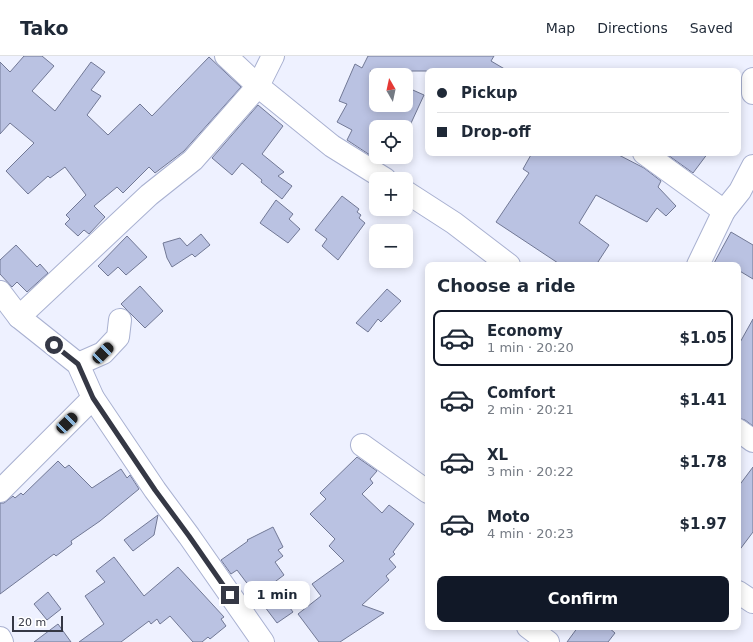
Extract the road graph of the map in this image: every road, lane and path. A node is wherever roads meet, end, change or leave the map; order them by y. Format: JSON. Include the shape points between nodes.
{"nodes":[{"id":1,"x":226,"y":56,"type":"edge"},
{"id":2,"x":273,"y":56,"type":"edge"},
{"id":3,"x":753,"y":79,"type":"edge"},
{"id":4,"x":258,"y":86,"type":"junction"},
{"id":5,"x":753,"y":93,"type":"edge"},
{"id":6,"x":648,"y":156,"type":"edge"},
{"id":7,"x":753,"y":166,"type":"edge"},
{"id":8,"x":374,"y":172,"type":"edge"},
{"id":9,"x":413,"y":197,"type":"edge"},
{"id":10,"x":724,"y":211,"type":"junction"},
{"id":11,"x":505,"y":262,"type":"edge"},
{"id":12,"x":699,"y":262,"type":"edge"},
{"id":13,"x":0,"y":292,"type":"edge"},
{"id":14,"x":20,"y":317,"type":"junction"},
{"id":15,"x":120,"y":320,"type":"dead end"},
{"id":16,"x":78,"y":364,"type":"junction"},
{"id":17,"x":93,"y":398,"type":"junction"},
{"id":18,"x":741,"y":432,"type":"edge"},
{"id":19,"x":753,"y":441,"type":"edge"},
{"id":20,"x":362,"y":446,"type":"dead end"},
{"id":21,"x":425,"y":490,"type":"edge"},
{"id":22,"x":0,"y":491,"type":"edge"},
{"id":23,"x":741,"y":594,"type":"edge"},
{"id":24,"x":753,"y":602,"type":"edge"},
{"id":25,"x":532,"y":630,"type":"edge"},
{"id":26,"x":0,"y":638,"type":"edge"},
{"id":27,"x":2,"y":642,"type":"edge"},
{"id":28,"x":263,"y":642,"type":"edge"},
{"id":29,"x":548,"y":642,"type":"edge"}],
"edges":[{"from":1,"to":4,"type":"street"},
{"from":2,"to":4,"type":"street"},
{"from":3,"to":5,"type":"street"},
{"from":4,"to":8,"type":"street","via":[[332,146]]},
{"from":4,"to":14,"type":"street","via":[[193,160],[149,195]]},
{"from":6,"to":10,"type":"street"},
{"from":7,"to":10,"type":"street","via":[[740,191]]},
{"from":9,"to":11,"type":"street","via":[[454,223]]},
{"from":10,"to":12,"type":"street"},
{"from":13,"to":14,"type":"street"},
{"from":14,"to":16,"type":"street"},
{"from":15,"to":16,"type":"street","via":[[118,337],[103,353]]},
{"from":16,"to":17,"type":"street"},
{"from":17,"to":22,"type":"street"},
{"from":17,"to":28,"type":"street"},
{"from":18,"to":19,"type":"street"},
{"from":20,"to":21,"type":"street"},
{"from":23,"to":24,"type":"street"},
{"from":25,"to":29,"type":"street"},
{"from":26,"to":27,"type":"street"}]}
